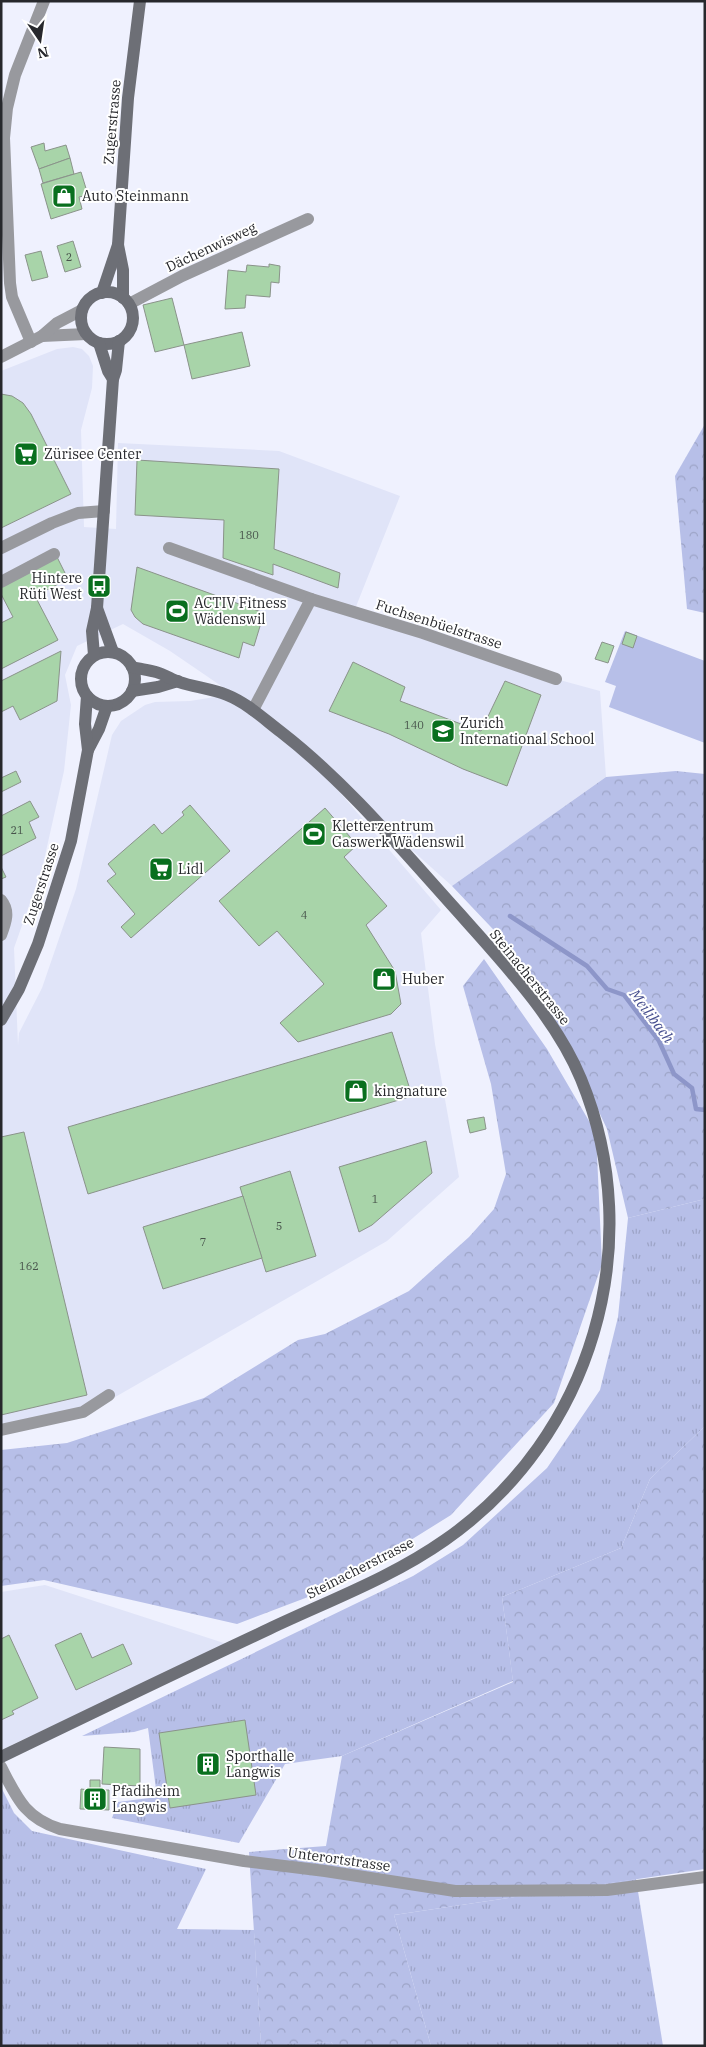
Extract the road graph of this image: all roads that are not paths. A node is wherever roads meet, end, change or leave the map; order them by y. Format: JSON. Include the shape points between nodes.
{"nodes":[{"id":1,"x":44,"y":1,"type":"edge"},
{"id":2,"x":140,"y":1,"type":"edge"},
{"id":3,"x":308,"y":219,"type":"dead end"},
{"id":4,"x":118,"y":245,"type":"junction"},
{"id":5,"x":102,"y":293,"type":"junction"},
{"id":6,"x":126,"y":301,"type":"junction"},
{"id":7,"x":82,"y":310,"type":"junction"},
{"id":8,"x":86,"y":334,"type":"junction"},
{"id":9,"x":37,"y":339,"type":"junction"},
{"id":10,"x":120,"y":341,"type":"junction"},
{"id":11,"x":99,"y":343,"type":"junction"},
{"id":12,"x":1,"y":357,"type":"edge"},
{"id":13,"x":113,"y":379,"type":"junction"},
{"id":14,"x":104,"y":511,"type":"junction"},
{"id":15,"x":1,"y":548,"type":"edge"},
{"id":16,"x":169,"y":548,"type":"dead end"},
{"id":17,"x":54,"y":554,"type":"dead end"},
{"id":18,"x":1,"y":582,"type":"edge"},
{"id":19,"x":311,"y":599,"type":"junction"},
{"id":20,"x":97,"y":608,"type":"junction"},
{"id":21,"x":113,"y":652,"type":"junction"},
{"id":22,"x":94,"y":656,"type":"junction"},
{"id":23,"x":132,"y":667,"type":"junction"},
{"id":24,"x":556,"y":679,"type":"dead end"},
{"id":25,"x":178,"y":681,"type":"junction"},
{"id":26,"x":132,"y":691,"type":"junction"},
{"id":27,"x":87,"y":696,"type":"junction"},
{"id":28,"x":107,"y":706,"type":"junction"},
{"id":29,"x":253,"y":710,"type":"junction"},
{"id":30,"x":88,"y":750,"type":"junction"},
{"id":31,"x":1,"y":900,"type":"edge"},
{"id":32,"x":1,"y":935,"type":"edge"},
{"id":33,"x":1,"y":1020,"type":"edge"},
{"id":34,"x":109,"y":1395,"type":"dead end"},
{"id":35,"x":1,"y":1430,"type":"edge"},
{"id":36,"x":1,"y":1757,"type":"edge"},
{"id":37,"x":1,"y":1767,"type":"edge"},
{"id":38,"x":705,"y":1877,"type":"edge"}],
"edges":[{"from":1,"to":9,"type":"street","via":[[15,75],[4,138],[12,297]]},
{"from":2,"to":4,"type":"street","name":"Zugerstrasse","via":[[128,98]]},
{"from":3,"to":6,"type":"street","name":"Dächenwisweg"},
{"from":4,"to":5,"type":"street","name":"Zugerstrasse"},
{"from":4,"to":6,"type":"street","name":"Zugerstrasse"},
{"from":5,"to":6,"type":"street","via":[[115,294]]},
{"from":5,"to":7,"type":"street","via":[[90,299]]},
{"from":6,"to":10,"type":"street","via":[[132,312],[131,329]]},
{"from":7,"to":8,"type":"street"},
{"from":7,"to":9,"type":"street","via":[[57,323]]},
{"from":8,"to":9,"type":"street"},
{"from":8,"to":11,"type":"street"},
{"from":9,"to":12,"type":"street"},
{"from":10,"to":11,"type":"street"},
{"from":10,"to":13,"type":"street"},
{"from":11,"to":13,"type":"street"},
{"from":13,"to":14,"type":"street"},
{"from":14,"to":15,"type":"street","via":[[78,513]]},
{"from":14,"to":20,"type":"street"},
{"from":16,"to":19,"type":"street","name":"Fuchsenbüelstrasse"},
{"from":17,"to":18,"type":"street"},
{"from":19,"to":24,"type":"street","name":"Fuchsenbüelstrasse"},
{"from":19,"to":29,"type":"street"},
{"from":20,"to":21,"type":"street"},
{"from":20,"to":22,"type":"street","via":[[92,631]]},
{"from":21,"to":22,"type":"street"},
{"from":21,"to":23,"type":"street","via":[[124,657]]},
{"from":22,"to":27,"type":"street","via":[[86,662],[81,677]]},
{"from":23,"to":25,"type":"street","name":"Steinacherstrasse","via":[[159,672]]},
{"from":23,"to":26,"type":"street","via":[[135,679]]},
{"from":25,"to":26,"type":"street"},
{"from":25,"to":29,"type":"street","name":"Steinacherstrasse","via":[[227,695]]},
{"from":26,"to":28,"type":"street","via":[[124,700]]},
{"from":27,"to":28,"type":"street"},
{"from":27,"to":30,"type":"street","name":"Zugerstrasse","via":[[85,724]]},
{"from":28,"to":30,"type":"street","name":"Zugerstrasse"},
{"from":29,"to":36,"type":"street","name":"Steinacherstrasse","via":[[309,754],[371,815],[502,962],[562,1040],[592,1112],[607,1181],[608,1255],[600,1313],[591,1346],[567,1404],[534,1455],[486,1507],[444,1541],[385,1576]]},
{"from":30,"to":33,"type":"street","name":"Zugerstrasse","via":[[71,841],[48,915],[19,989]]},
{"from":31,"to":32,"type":"street","via":[[7,910]]},
{"from":34,"to":35,"type":"street","via":[[83,1412]]},
{"from":37,"to":38,"type":"street","name":"Unterortstrasse","via":[[24,1807],[49,1826],[244,1861],[454,1891],[607,1890]]}]}
